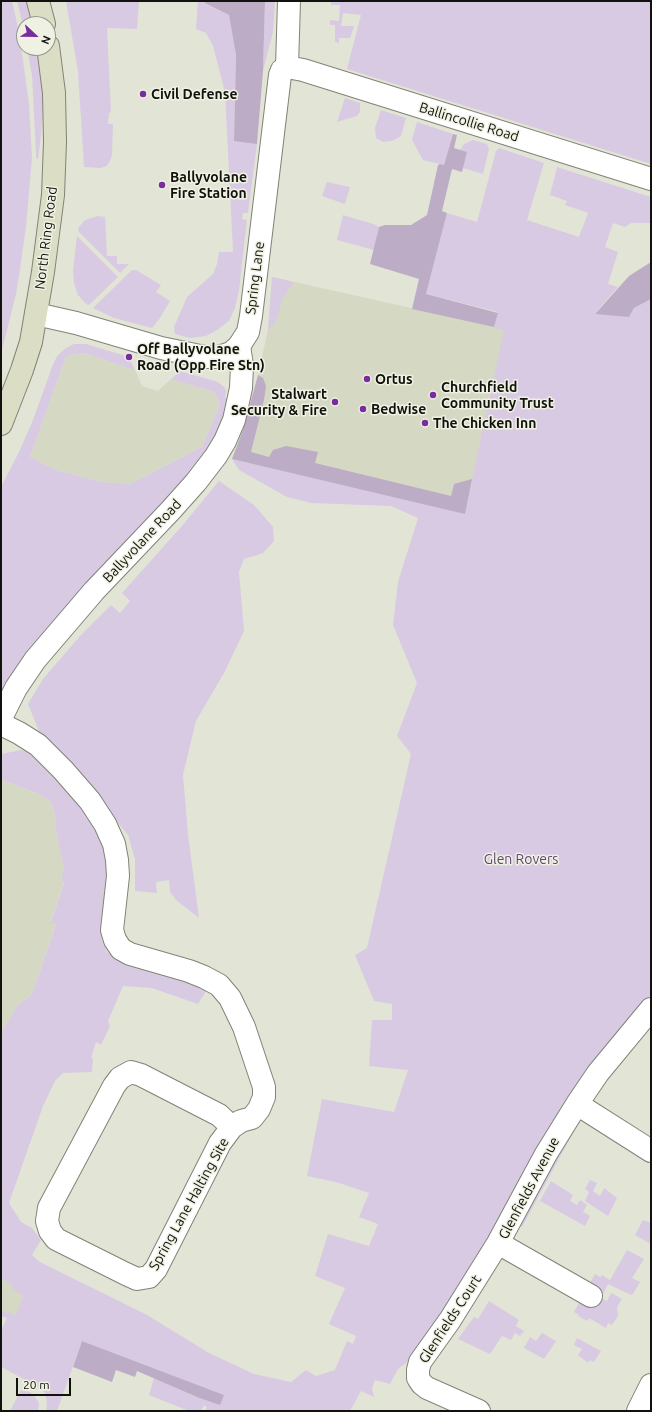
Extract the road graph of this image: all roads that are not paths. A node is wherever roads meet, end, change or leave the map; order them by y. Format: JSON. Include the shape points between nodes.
{"nodes":[{"id":1,"x":38,"y":1,"type":"edge"},
{"id":2,"x":289,"y":1,"type":"edge"},
{"id":3,"x":42,"y":16,"type":"edge"},
{"id":4,"x":49,"y":56,"type":"edge"},
{"id":5,"x":287,"y":67,"type":"junction"},
{"id":6,"x":651,"y":179,"type":"edge"},
{"id":7,"x":36,"y":314,"type":"junction"},
{"id":8,"x":239,"y":346,"type":"junction"},
{"id":9,"x":1,"y":424,"type":"edge"},
{"id":10,"x":1,"y":718,"type":"edge"},
{"id":11,"x":1,"y":724,"type":"edge"},
{"id":12,"x":651,"y":1009,"type":"edge"},
{"id":13,"x":577,"y":1104,"type":"junction"},
{"id":14,"x":232,"y":1127,"type":"junction"},
{"id":15,"x":651,"y":1151,"type":"edge"},
{"id":16,"x":498,"y":1243,"type":"junction"},
{"id":17,"x":591,"y":1296,"type":"dead end"},
{"id":18,"x":651,"y":1386,"type":"edge"},
{"id":19,"x":479,"y":1411,"type":"edge"},
{"id":20,"x":638,"y":1411,"type":"edge"}],
"edges":[{"from":1,"to":3,"type":"main road"},
{"from":2,"to":5,"type":"street","name":"Spring Lane"},
{"from":4,"to":7,"type":"main road","name":"North Ring Road","via":[[54,93],[53,195]]},
{"from":5,"to":6,"type":"street","name":"Ballincollie Road"},
{"from":5,"to":8,"type":"street","name":"Spring Lane","via":[[280,75],[251,316],[248,332]]},
{"from":7,"to":8,"type":"street","via":[[76,322],[161,348],[205,357],[218,357]]},
{"from":7,"to":9,"type":"main road","name":"North Ring Road","via":[[22,370]]},
{"from":8,"to":10,"type":"street","name":"Ballyvolane Road","via":[[242,388],[234,420],[216,456],[181,499],[94,591],[35,660],[16,688]]},
{"from":11,"to":14,"type":"street","name":"Spring Lane Halting Site","via":[[38,745],[90,801],[105,824],[114,844],[117,860],[118,876],[112,930],[115,940],[122,949],[130,954],[204,977],[219,985],[230,998],[244,1027],[264,1087],[264,1097],[252,1118]]},
{"from":12,"to":13,"type":"street","name":"Glenfields Avenue","via":[[598,1073]]},
{"from":13,"to":15,"type":"street"},
{"from":13,"to":16,"type":"street","name":"Glenfields Avenue","via":[[546,1154]]},
{"from":14,"to":14,"type":"street","name":"Spring Lane Halting Site","via":[[219,1115],[141,1075],[131,1072],[120,1078],[49,1208],[47,1221],[50,1231],[56,1239],[126,1274],[137,1279],[149,1277],[156,1269],[220,1143]]},
{"from":16,"to":17,"type":"street","name":"Glenfields Avenue"},
{"from":16,"to":19,"type":"street","name":"Glenfields Court","via":[[450,1320],[420,1362],[418,1370],[418,1378],[427,1388]]},
{"from":18,"to":20,"type":"street"}]}
